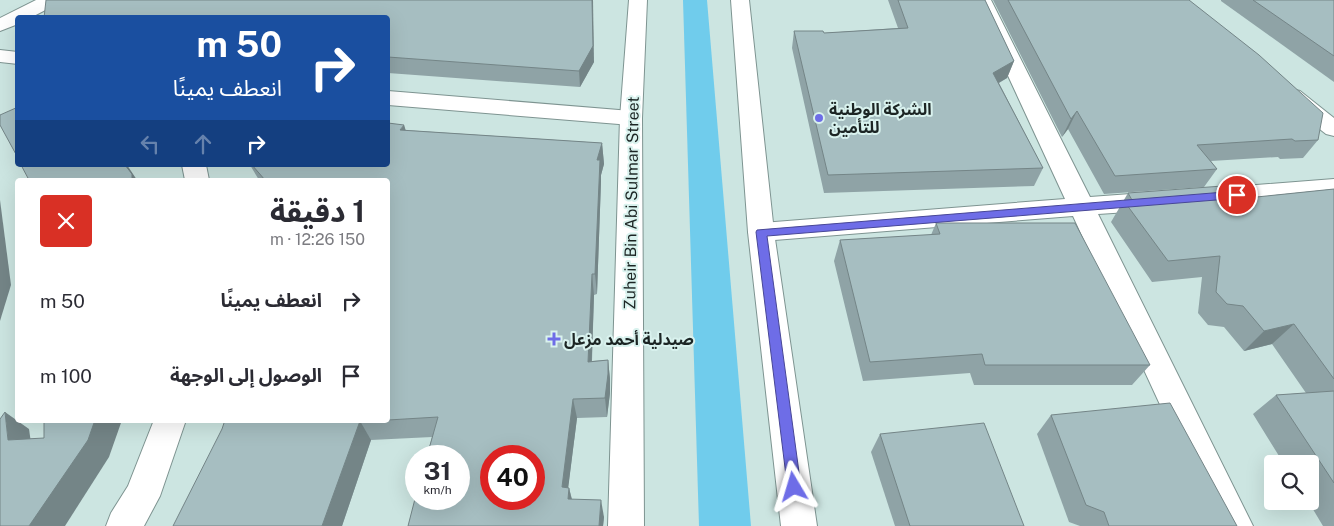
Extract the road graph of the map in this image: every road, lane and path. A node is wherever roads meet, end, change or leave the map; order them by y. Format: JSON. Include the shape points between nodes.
{"nodes":[{"id":1,"x":50,"y":0,"type":"edge"},
{"id":2,"x":638,"y":0,"type":"edge"},
{"id":3,"x":740,"y":0,"type":"edge"},
{"id":4,"x":982,"y":0,"type":"edge"},
{"id":5,"x":19,"y":15,"type":"edge"},
{"id":6,"x":15,"y":17,"type":"edge"},
{"id":7,"x":0,"y":24,"type":"edge"},
{"id":8,"x":0,"y":56,"type":"edge"},
{"id":9,"x":15,"y":58,"type":"edge"},
{"id":10,"x":1280,"y":86,"type":"edge"},
{"id":11,"x":390,"y":98,"type":"edge"},
{"id":12,"x":631,"y":118,"type":"junction"},
{"id":13,"x":1334,"y":129,"type":"edge"},
{"id":14,"x":1334,"y":187,"type":"edge"},
{"id":15,"x":1082,"y":208,"type":"junction"},
{"id":16,"x":761,"y":232,"type":"junction"},
{"id":17,"x":169,"y":423,"type":"edge"},
{"id":18,"x":124,"y":526,"type":"edge"},
{"id":19,"x":626,"y":526,"type":"edge"},
{"id":20,"x":799,"y":526,"type":"edge"},
{"id":21,"x":1235,"y":526,"type":"edge"}],
"edges":[{"from":1,"to":5,"type":"street"},
{"from":2,"to":12,"type":"street","name":"Zuheir Bin Abi Sulmar Street"},
{"from":3,"to":16,"type":"street"},
{"from":4,"to":15,"type":"street"},
{"from":6,"to":7,"type":"street"},
{"from":8,"to":9,"type":"street"},
{"from":10,"to":13,"type":"street"},
{"from":11,"to":12,"type":"street"},
{"from":12,"to":19,"type":"street","name":"Zuheir Bin Abi Sulmar Street"},
{"from":14,"to":15,"type":"street"},
{"from":15,"to":16,"type":"street"},
{"from":15,"to":21,"type":"street"},
{"from":16,"to":20,"type":"street"},
{"from":17,"to":18,"type":"street","via":[[142,496]]}]}
